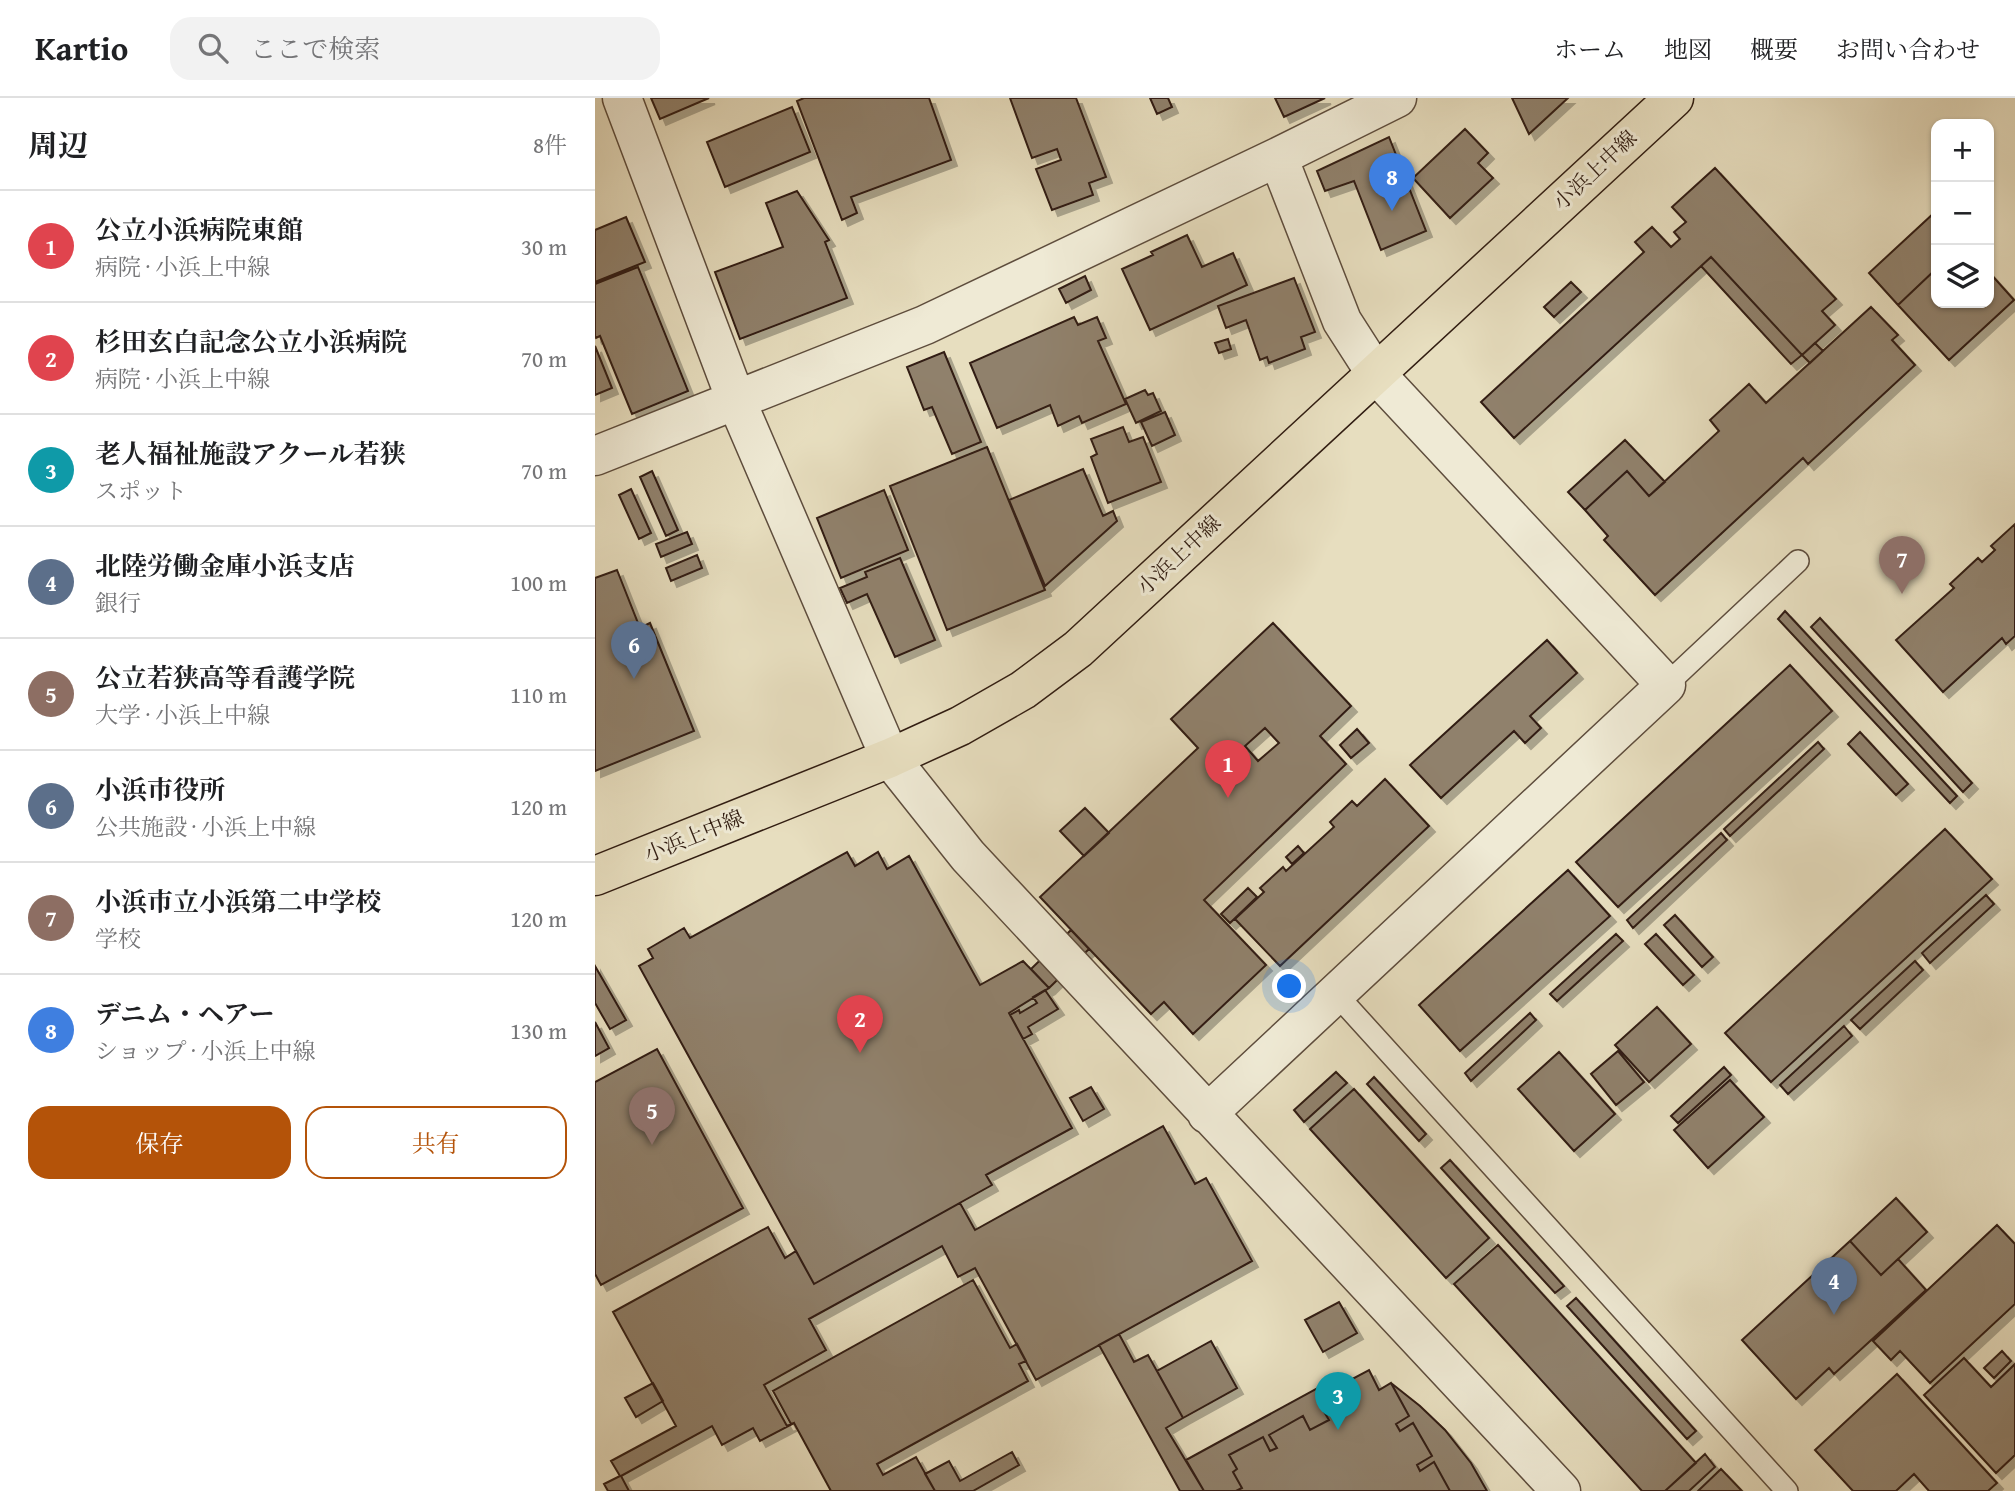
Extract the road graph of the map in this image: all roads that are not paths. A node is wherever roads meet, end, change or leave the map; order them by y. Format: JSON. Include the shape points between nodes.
{"nodes":[{"id":1,"x":622,"y":98,"type":"edge"},
{"id":2,"x":1397,"y":98,"type":"edge"},
{"id":3,"x":1674,"y":98,"type":"edge"},
{"id":4,"x":1278,"y":157,"type":"junction"},
{"id":5,"x":1376,"y":374,"type":"junction"},
{"id":6,"x":736,"y":400,"type":"junction"},
{"id":7,"x":595,"y":456,"type":"edge"},
{"id":8,"x":1798,"y":561,"type":"dead end"},
{"id":9,"x":1666,"y":685,"type":"junction"},
{"id":10,"x":890,"y":758,"type":"junction"},
{"id":11,"x":595,"y":876,"type":"edge"},
{"id":12,"x":1336,"y":994,"type":"junction"},
{"id":13,"x":1207,"y":1114,"type":"junction"},
{"id":14,"x":1561,"y":1491,"type":"edge"},
{"id":15,"x":1787,"y":1491,"type":"edge"}],
"edges":[{"from":1,"to":6,"type":"street"},
{"from":2,"to":4,"type":"street"},
{"from":3,"to":5,"type":"main road","name":"小浜上中線"},
{"from":4,"to":5,"type":"street","via":[[1342,321]]},
{"from":4,"to":6,"type":"street","via":[[925,325]]},
{"from":5,"to":9,"type":"street"},
{"from":5,"to":10,"type":"main road","name":"小浜上中線","via":[[1078,649],[1023,690]]},
{"from":6,"to":7,"type":"street"},
{"from":6,"to":10,"type":"street"},
{"from":8,"to":9,"type":"lane"},
{"from":9,"to":12,"type":"street"},
{"from":10,"to":11,"type":"main road","name":"小浜上中線"},
{"from":10,"to":13,"type":"street","via":[[968,856]]},
{"from":12,"to":13,"type":"street"},
{"from":12,"to":15,"type":"lane"},
{"from":13,"to":14,"type":"street"}]}
